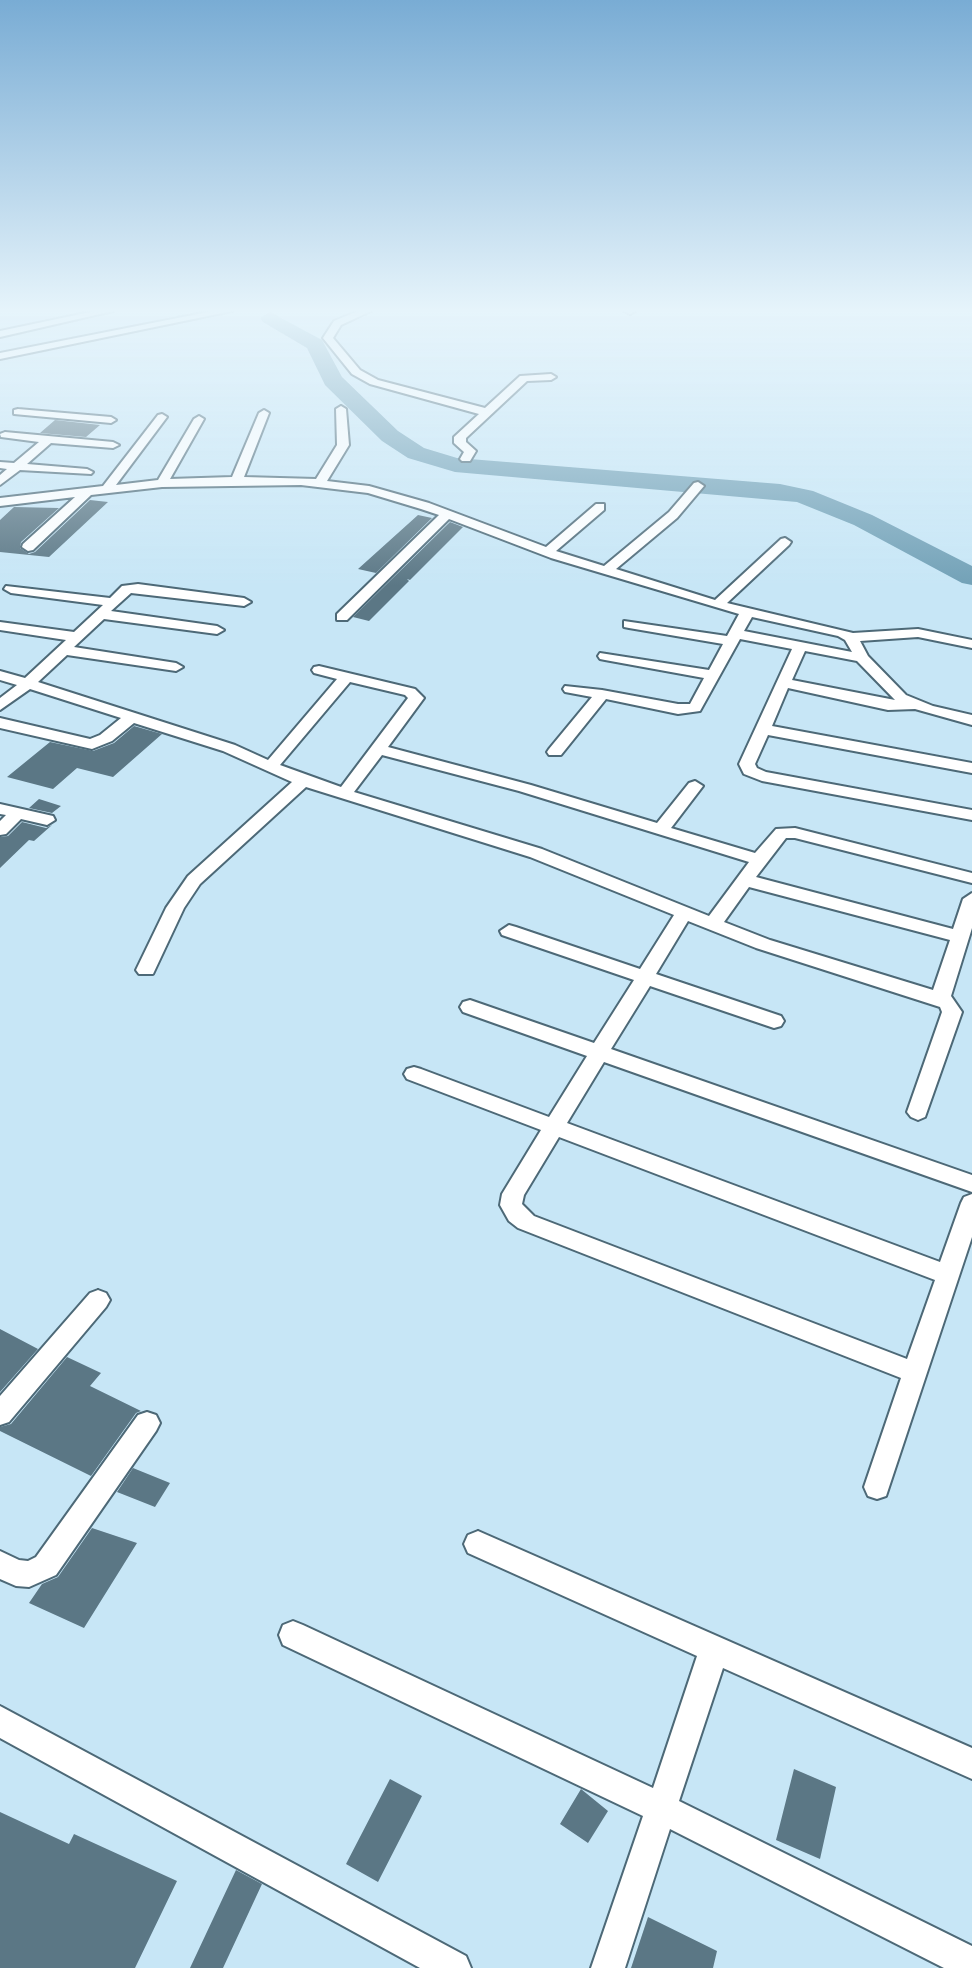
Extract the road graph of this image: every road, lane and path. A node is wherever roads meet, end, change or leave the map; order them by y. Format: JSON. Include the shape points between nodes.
{"nodes":[{"id":1,"x":445,"y":403,"type":"edge"},
{"id":2,"x":498,"y":403,"type":"edge"},
{"id":3,"x":341,"y":409,"type":"dead end"},
{"id":4,"x":18,"y":412,"type":"dead end"},
{"id":5,"x":488,"y":412,"type":"junction"},
{"id":6,"x":264,"y":413,"type":"dead end"},
{"id":7,"x":162,"y":417,"type":"dead end"},
{"id":8,"x":83,"y":418,"type":"junction"},
{"id":9,"x":199,"y":419,"type":"dead end"},
{"id":10,"x":111,"y":420,"type":"dead end"},
{"id":11,"x":5,"y":435,"type":"dead end"},
{"id":12,"x":53,"y":440,"type":"junction"},
{"id":13,"x":113,"y":445,"type":"dead end"},
{"id":14,"x":466,"y":459,"type":"dead end"},
{"id":15,"x":0,"y":465,"type":"edge"},
{"id":16,"x":18,"y":467,"type":"junction"},
{"id":17,"x":87,"y":472,"type":"dead end"},
{"id":18,"x":237,"y":480,"type":"junction"},
{"id":19,"x":0,"y":481,"type":"edge"},
{"id":20,"x":320,"y":482,"type":"junction"},
{"id":21,"x":162,"y":483,"type":"junction"},
{"id":22,"x":698,"y":486,"type":"dead end"},
{"id":23,"x":106,"y":490,"type":"junction"},
{"id":24,"x":87,"y":492,"type":"junction"},
{"id":25,"x":19,"y":499,"type":"junction"},
{"id":26,"x":0,"y":502,"type":"edge"},
{"id":27,"x":600,"y":507,"type":"dead end"},
{"id":28,"x":447,"y":514,"type":"junction"},
{"id":29,"x":0,"y":517,"type":"edge"},
{"id":30,"x":785,"y":542,"type":"dead end"},
{"id":31,"x":28,"y":547,"type":"dead end"},
{"id":32,"x":547,"y":552,"type":"junction"},
{"id":33,"x":606,"y":571,"type":"junction"},
{"id":34,"x":11,"y":589,"type":"dead end"},
{"id":35,"x":113,"y":602,"type":"junction"},
{"id":36,"x":244,"y":602,"type":"dead end"},
{"id":37,"x":718,"y":605,"type":"junction"},
{"id":38,"x":748,"y":611,"type":"junction"},
{"id":39,"x":100,"y":614,"type":"junction"},
{"id":40,"x":342,"y":617,"type":"dead end"},
{"id":41,"x":629,"y":624,"type":"dead end"},
{"id":42,"x":0,"y":626,"type":"edge"},
{"id":43,"x":217,"y":630,"type":"dead end"},
{"id":44,"x":77,"y":637,"type":"junction"},
{"id":45,"x":851,"y":637,"type":"junction"},
{"id":46,"x":734,"y":638,"type":"junction"},
{"id":47,"x":972,"y":644,"type":"edge"},
{"id":48,"x":800,"y":646,"type":"junction"},
{"id":49,"x":63,"y":650,"type":"junction"},
{"id":50,"x":605,"y":656,"type":"dead end"},
{"id":51,"x":862,"y":658,"type":"junction"},
{"id":52,"x":176,"y":667,"type":"dead end"},
{"id":53,"x":319,"y":670,"type":"dead end"},
{"id":54,"x":0,"y":675,"type":"edge"},
{"id":55,"x":713,"y":675,"type":"junction"},
{"id":56,"x":346,"y":677,"type":"junction"},
{"id":57,"x":30,"y":682,"type":"junction"},
{"id":58,"x":784,"y":684,"type":"junction"},
{"id":59,"x":570,"y":689,"type":"dead end"},
{"id":60,"x":602,"y":694,"type":"junction"},
{"id":61,"x":0,"y":705,"type":"edge"},
{"id":62,"x":915,"y":705,"type":"junction"},
{"id":63,"x":133,"y":716,"type":"junction"},
{"id":64,"x":972,"y":720,"type":"edge"},
{"id":65,"x":0,"y":723,"type":"edge"},
{"id":66,"x":763,"y":729,"type":"junction"},
{"id":67,"x":378,"y":749,"type":"junction"},
{"id":68,"x":555,"y":752,"type":"dead end"},
{"id":69,"x":272,"y":765,"type":"junction"},
{"id":70,"x":972,"y":768,"type":"edge"},
{"id":71,"x":303,"y":781,"type":"junction"},
{"id":72,"x":695,"y":786,"type":"dead end"},
{"id":73,"x":344,"y":793,"type":"junction"},
{"id":74,"x":0,"y":809,"type":"edge"},
{"id":75,"x":18,"y":813,"type":"junction"},
{"id":76,"x":972,"y":815,"type":"edge"},
{"id":77,"x":47,"y":820,"type":"dead end"},
{"id":78,"x":0,"y":830,"type":"edge"},
{"id":79,"x":660,"y":831,"type":"junction"},
{"id":80,"x":759,"y":860,"type":"junction"},
{"id":81,"x":972,"y":878,"type":"edge"},
{"id":82,"x":745,"y":880,"type":"junction"},
{"id":83,"x":972,"y":899,"type":"edge"},
{"id":84,"x":684,"y":913,"type":"junction"},
{"id":85,"x":713,"y":924,"type":"junction"},
{"id":86,"x":509,"y":931,"type":"dead end"},
{"id":87,"x":960,"y":937,"type":"junction"},
{"id":88,"x":146,"y":970,"type":"dead end"},
{"id":89,"x":643,"y":978,"type":"junction"},
{"id":90,"x":940,"y":999,"type":"junction"},
{"id":91,"x":470,"y":1007,"type":"dead end"},
{"id":92,"x":775,"y":1021,"type":"dead end"},
{"id":93,"x":597,"y":1052,"type":"junction"},
{"id":94,"x":414,"y":1074,"type":"dead end"},
{"id":95,"x":918,"y":1112,"type":"dead end"},
{"id":96,"x":552,"y":1127,"type":"junction"},
{"id":97,"x":972,"y":1184,"type":"edge"},
{"id":98,"x":972,"y":1203,"type":"edge"},
{"id":99,"x":948,"y":1275,"type":"junction"},
{"id":100,"x":98,"y":1300,"type":"dead end"},
{"id":101,"x":915,"y":1373,"type":"junction"},
{"id":102,"x":0,"y":1414,"type":"edge"},
{"id":103,"x":146,"y":1423,"type":"dead end"},
{"id":104,"x":877,"y":1487,"type":"dead end"},
{"id":105,"x":478,"y":1544,"type":"dead end"},
{"id":106,"x":0,"y":1564,"type":"edge"},
{"id":107,"x":293,"y":1635,"type":"dead end"},
{"id":108,"x":714,"y":1650,"type":"junction"},
{"id":109,"x":0,"y":1721,"type":"edge"},
{"id":110,"x":972,"y":1764,"type":"edge"},
{"id":111,"x":661,"y":1808,"type":"junction"},
{"id":112,"x":972,"y":1964,"type":"edge"},
{"id":113,"x":454,"y":1968,"type":"edge"},
{"id":114,"x":608,"y":1968,"type":"edge"}],
"edges":[{"from":1,"to":5,"type":"street"},
{"from":2,"to":5,"type":"street"},
{"from":3,"to":20,"type":"street","via":[[343,445]]},
{"from":4,"to":8,"type":"street"},
{"from":5,"to":14,"type":"street","via":[[460,437],[470,451]]},
{"from":6,"to":18,"type":"street"},
{"from":7,"to":23,"type":"street"},
{"from":8,"to":10,"type":"street"},
{"from":8,"to":12,"type":"street"},
{"from":9,"to":21,"type":"street"},
{"from":11,"to":12,"type":"street"},
{"from":12,"to":13,"type":"street"},
{"from":12,"to":16,"type":"street"},
{"from":15,"to":16,"type":"street"},
{"from":16,"to":17,"type":"street"},
{"from":16,"to":19,"type":"street"},
{"from":18,"to":20,"type":"street"},
{"from":18,"to":21,"type":"street"},
{"from":20,"to":28,"type":"street","via":[[382,493]]},
{"from":21,"to":23,"type":"street"},
{"from":22,"to":33,"type":"street","via":[[673,516]]},
{"from":23,"to":24,"type":"street"},
{"from":24,"to":25,"type":"street"},
{"from":24,"to":31,"type":"street"},
{"from":25,"to":26,"type":"street"},
{"from":25,"to":29,"type":"street"},
{"from":27,"to":32,"type":"street"},
{"from":28,"to":32,"type":"street"},
{"from":28,"to":40,"type":"street"},
{"from":30,"to":37,"type":"street"},
{"from":32,"to":33,"type":"street"},
{"from":33,"to":37,"type":"street"},
{"from":34,"to":35,"type":"street"},
{"from":35,"to":36,"type":"street","via":[[127,589],[138,587]]},
{"from":35,"to":39,"type":"street"},
{"from":37,"to":38,"type":"street"},
{"from":38,"to":45,"type":"street"},
{"from":38,"to":46,"type":"street"},
{"from":39,"to":43,"type":"street"},
{"from":39,"to":44,"type":"street"},
{"from":41,"to":46,"type":"street"},
{"from":42,"to":44,"type":"street"},
{"from":44,"to":49,"type":"street"},
{"from":45,"to":47,"type":"street","via":[[918,633]]},
{"from":45,"to":51,"type":"street"},
{"from":46,"to":48,"type":"street"},
{"from":46,"to":55,"type":"street"},
{"from":48,"to":51,"type":"street"},
{"from":48,"to":58,"type":"street"},
{"from":49,"to":52,"type":"street"},
{"from":49,"to":57,"type":"street"},
{"from":50,"to":55,"type":"street"},
{"from":51,"to":62,"type":"street","via":[[892,691]]},
{"from":53,"to":56,"type":"street"},
{"from":54,"to":57,"type":"street"},
{"from":55,"to":60,"type":"street","via":[[695,708],[688,710]]},
{"from":56,"to":67,"type":"street","via":[[415,695],[415,702]]},
{"from":56,"to":69,"type":"street"},
{"from":57,"to":61,"type":"street"},
{"from":57,"to":63,"type":"street"},
{"from":58,"to":62,"type":"street","via":[[888,705]]},
{"from":58,"to":66,"type":"street"},
{"from":59,"to":60,"type":"street"},
{"from":60,"to":68,"type":"street"},
{"from":62,"to":64,"type":"street"},
{"from":63,"to":65,"type":"street","via":[[92,744]]},
{"from":63,"to":69,"type":"street"},
{"from":66,"to":70,"type":"street"},
{"from":66,"to":76,"type":"street","via":[[747,764],[754,774]]},
{"from":67,"to":73,"type":"street"},
{"from":67,"to":79,"type":"street","via":[[525,788]]},
{"from":69,"to":71,"type":"street"},
{"from":71,"to":73,"type":"street"},
{"from":71,"to":88,"type":"street","via":[[194,880],[175,908]]},
{"from":72,"to":79,"type":"street"},
{"from":73,"to":84,"type":"street","via":[[536,853]]},
{"from":74,"to":75,"type":"street"},
{"from":75,"to":77,"type":"street"},
{"from":75,"to":78,"type":"street"},
{"from":79,"to":80,"type":"street"},
{"from":80,"to":81,"type":"street","via":[[776,837],[788,832]]},
{"from":80,"to":82,"type":"street"},
{"from":82,"to":85,"type":"street"},
{"from":82,"to":87,"type":"street"},
{"from":83,"to":87,"type":"street"},
{"from":84,"to":85,"type":"street"},
{"from":84,"to":89,"type":"street"},
{"from":85,"to":90,"type":"street","via":[[786,953]]},
{"from":86,"to":89,"type":"street"},
{"from":87,"to":90,"type":"street"},
{"from":89,"to":92,"type":"street"},
{"from":89,"to":93,"type":"street"},
{"from":90,"to":95,"type":"street","via":[[952,1012]]},
{"from":91,"to":93,"type":"street"},
{"from":93,"to":96,"type":"street"},
{"from":93,"to":97,"type":"street"},
{"from":94,"to":96,"type":"street"},
{"from":96,"to":99,"type":"street"},
{"from":96,"to":101,"type":"street","via":[[513,1194],[511,1205],[526,1222]]},
{"from":98,"to":99,"type":"street"},
{"from":99,"to":101,"type":"street"},
{"from":100,"to":102,"type":"street"},
{"from":101,"to":104,"type":"street"},
{"from":103,"to":106,"type":"street","via":[[46,1566],[29,1574]]},
{"from":105,"to":108,"type":"street"},
{"from":107,"to":111,"type":"street"},
{"from":108,"to":110,"type":"street"},
{"from":108,"to":111,"type":"street"},
{"from":109,"to":113,"type":"street"},
{"from":111,"to":112,"type":"street"},
{"from":111,"to":114,"type":"street"}]}
